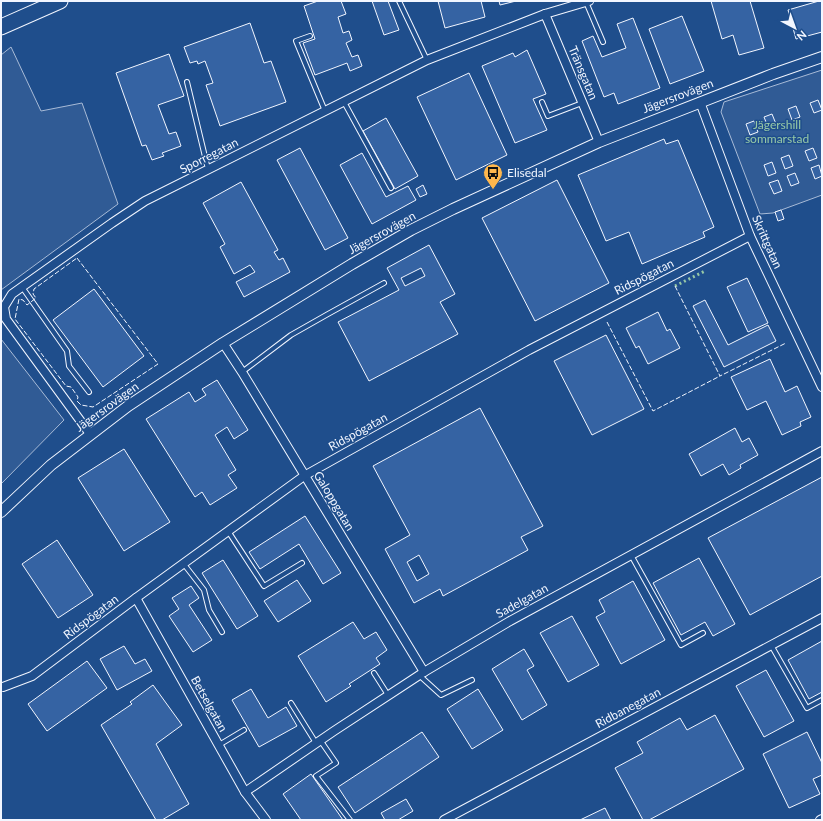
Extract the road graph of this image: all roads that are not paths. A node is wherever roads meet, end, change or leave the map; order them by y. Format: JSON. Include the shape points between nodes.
{"nodes":[{"id":1,"x":60,"y":1,"type":"edge"},
{"id":2,"x":399,"y":1,"type":"edge"},
{"id":3,"x":587,"y":1,"type":"edge"},
{"id":4,"x":545,"y":14,"type":"junction"},
{"id":5,"x":1,"y":28,"type":"edge"},
{"id":6,"x":310,"y":36,"type":"dead end"},
{"id":7,"x":602,"y":42,"type":"dead end"},
{"id":8,"x":822,"y":58,"type":"edge"},
{"id":9,"x":427,"y":60,"type":"junction"},
{"id":10,"x":187,"y":82,"type":"dead end"},
{"id":11,"x":344,"y":102,"type":"junction"},
{"id":12,"x":542,"y":102,"type":"dead end"},
{"id":13,"x":582,"y":102,"type":"junction"},
{"id":14,"x":700,"y":102,"type":"junction"},
{"id":15,"x":326,"y":111,"type":"junction"},
{"id":16,"x":599,"y":142,"type":"junction"},
{"id":17,"x":210,"y":169,"type":"junction"},
{"id":18,"x":391,"y":188,"type":"dead end"},
{"id":19,"x":750,"y":236,"type":"junction"},
{"id":20,"x":384,"y":283,"type":"dead end"},
{"id":21,"x":22,"y":287,"type":"junction"},
{"id":22,"x":223,"y":343,"type":"junction"},
{"id":23,"x":242,"y":372,"type":"junction"},
{"id":24,"x":822,"y":387,"type":"edge"},
{"id":25,"x":89,"y":392,"type":"dead end"},
{"id":26,"x":90,"y":434,"type":"junction"},
{"id":27,"x":822,"y":451,"type":"edge"},
{"id":28,"x":304,"y":476,"type":"junction"},
{"id":29,"x":1,"y":512,"type":"edge"},
{"id":30,"x":227,"y":531,"type":"junction"},
{"id":31,"x":631,"y":555,"type":"junction"},
{"id":32,"x":183,"y":563,"type":"junction"},
{"id":33,"x":302,"y":563,"type":"dead end"},
{"id":34,"x":136,"y":598,"type":"junction"},
{"id":35,"x":822,"y":618,"type":"edge"},
{"id":36,"x":222,"y":632,"type":"dead end"},
{"id":37,"x":703,"y":633,"type":"dead end"},
{"id":38,"x":771,"y":645,"type":"junction"},
{"id":39,"x":374,"y":673,"type":"dead end"},
{"id":40,"x":421,"y":674,"type":"junction"},
{"id":41,"x":472,"y":680,"type":"dead end"},
{"id":42,"x":3,"y":687,"type":"dead end"},
{"id":43,"x":388,"y":695,"type":"junction"},
{"id":44,"x":822,"y":700,"type":"edge"},
{"id":45,"x":290,"y":703,"type":"dead end"},
{"id":46,"x":244,"y":730,"type":"dead end"},
{"id":47,"x":318,"y":742,"type":"junction"},
{"id":48,"x":219,"y":745,"type":"junction"},
{"id":49,"x":245,"y":792,"type":"junction"},
{"id":50,"x":266,"y":820,"type":"edge"},
{"id":51,"x":350,"y":820,"type":"edge"},
{"id":52,"x":444,"y":820,"type":"edge"}],
"edges":[{"from":1,"to":5,"type":"highway"},
{"from":2,"to":9,"type":"lane"},
{"from":3,"to":4,"type":"street","name":"Sporregatan"},
{"from":3,"to":7,"type":"lane"},
{"from":4,"to":9,"type":"street","name":"Sporregatan"},
{"from":4,"to":13,"type":"street","name":"Tränsgatan"},
{"from":6,"to":15,"type":"lane","via":[[296,41]]},
{"from":8,"to":14,"type":"street","name":"Jägersrovägen"},
{"from":9,"to":11,"type":"street","name":"Sporregatan"},
{"from":10,"to":17,"type":"lane"},
{"from":11,"to":15,"type":"street","name":"Sporregatan"},
{"from":11,"to":18,"type":"lane"},
{"from":12,"to":13,"type":"lane","via":[[548,116]]},
{"from":13,"to":16,"type":"street","name":"Tränsgatan"},
{"from":14,"to":16,"type":"street","name":"Jägersrovägen"},
{"from":14,"to":19,"type":"street","name":"Skrittgatan"},
{"from":15,"to":17,"type":"street","name":"Sporregatan"},
{"from":16,"to":22,"type":"street","name":"Jägersrovägen","via":[[411,230]]},
{"from":17,"to":21,"type":"street","name":"Sporregatan","via":[[145,201]]},
{"from":19,"to":24,"type":"street","name":"Skrittgatan"},
{"from":19,"to":28,"type":"street","name":"Ridspögatan","via":[[529,350]]},
{"from":20,"to":23,"type":"lane","via":[[296,332]]},
{"from":21,"to":25,"type":"lane","via":[[67,351],[69,366]]},
{"from":21,"to":26,"type":"street","name":"Sporregatan","via":[[12,294],[4,307],[6,319]]},
{"from":22,"to":23,"type":"street","name":"Galoppgatan"},
{"from":22,"to":26,"type":"street","name":"Jägersrovägen"},
{"from":23,"to":28,"type":"street","name":"Galoppgatan"},
{"from":26,"to":29,"type":"street","name":"Jägersrovägen","via":[[51,464]]},
{"from":27,"to":31,"type":"street","name":"Sadelgatan"},
{"from":28,"to":30,"type":"street","name":"Ridspögatan"},
{"from":28,"to":40,"type":"street","name":"Galoppgatan"},
{"from":30,"to":32,"type":"street","name":"Ridspögatan"},
{"from":30,"to":33,"type":"lane","via":[[264,586]]},
{"from":31,"to":37,"type":"lane","via":[[681,645]]},
{"from":31,"to":40,"type":"street","name":"Sadelgatan","via":[[510,621]]},
{"from":32,"to":34,"type":"street","name":"Ridspögatan"},
{"from":32,"to":36,"type":"lane","via":[[204,590],[209,610]]},
{"from":34,"to":42,"type":"street","name":"Ridspögatan","via":[[32,676]]},
{"from":34,"to":48,"type":"street","name":"Betselgatan"},
{"from":35,"to":38,"type":"street","name":"Ridbanegatan"},
{"from":38,"to":44,"type":"lane","via":[[807,708]]},
{"from":38,"to":52,"type":"street","name":"Ridbanegatan"},
{"from":39,"to":43,"type":"lane"},
{"from":40,"to":41,"type":"lane","via":[[441,695]]},
{"from":40,"to":43,"type":"street","name":"Sadelgatan"},
{"from":43,"to":47,"type":"street","name":"Sadelgatan"},
{"from":45,"to":47,"type":"lane"},
{"from":46,"to":48,"type":"lane"},
{"from":47,"to":49,"type":"street","name":"Sadelgatan"},
{"from":47,"to":51,"type":"lane","via":[[336,763],[316,776]]},
{"from":48,"to":49,"type":"street","name":"Betselgatan"},
{"from":49,"to":50,"type":"street","name":"Betselgatan"}]}
